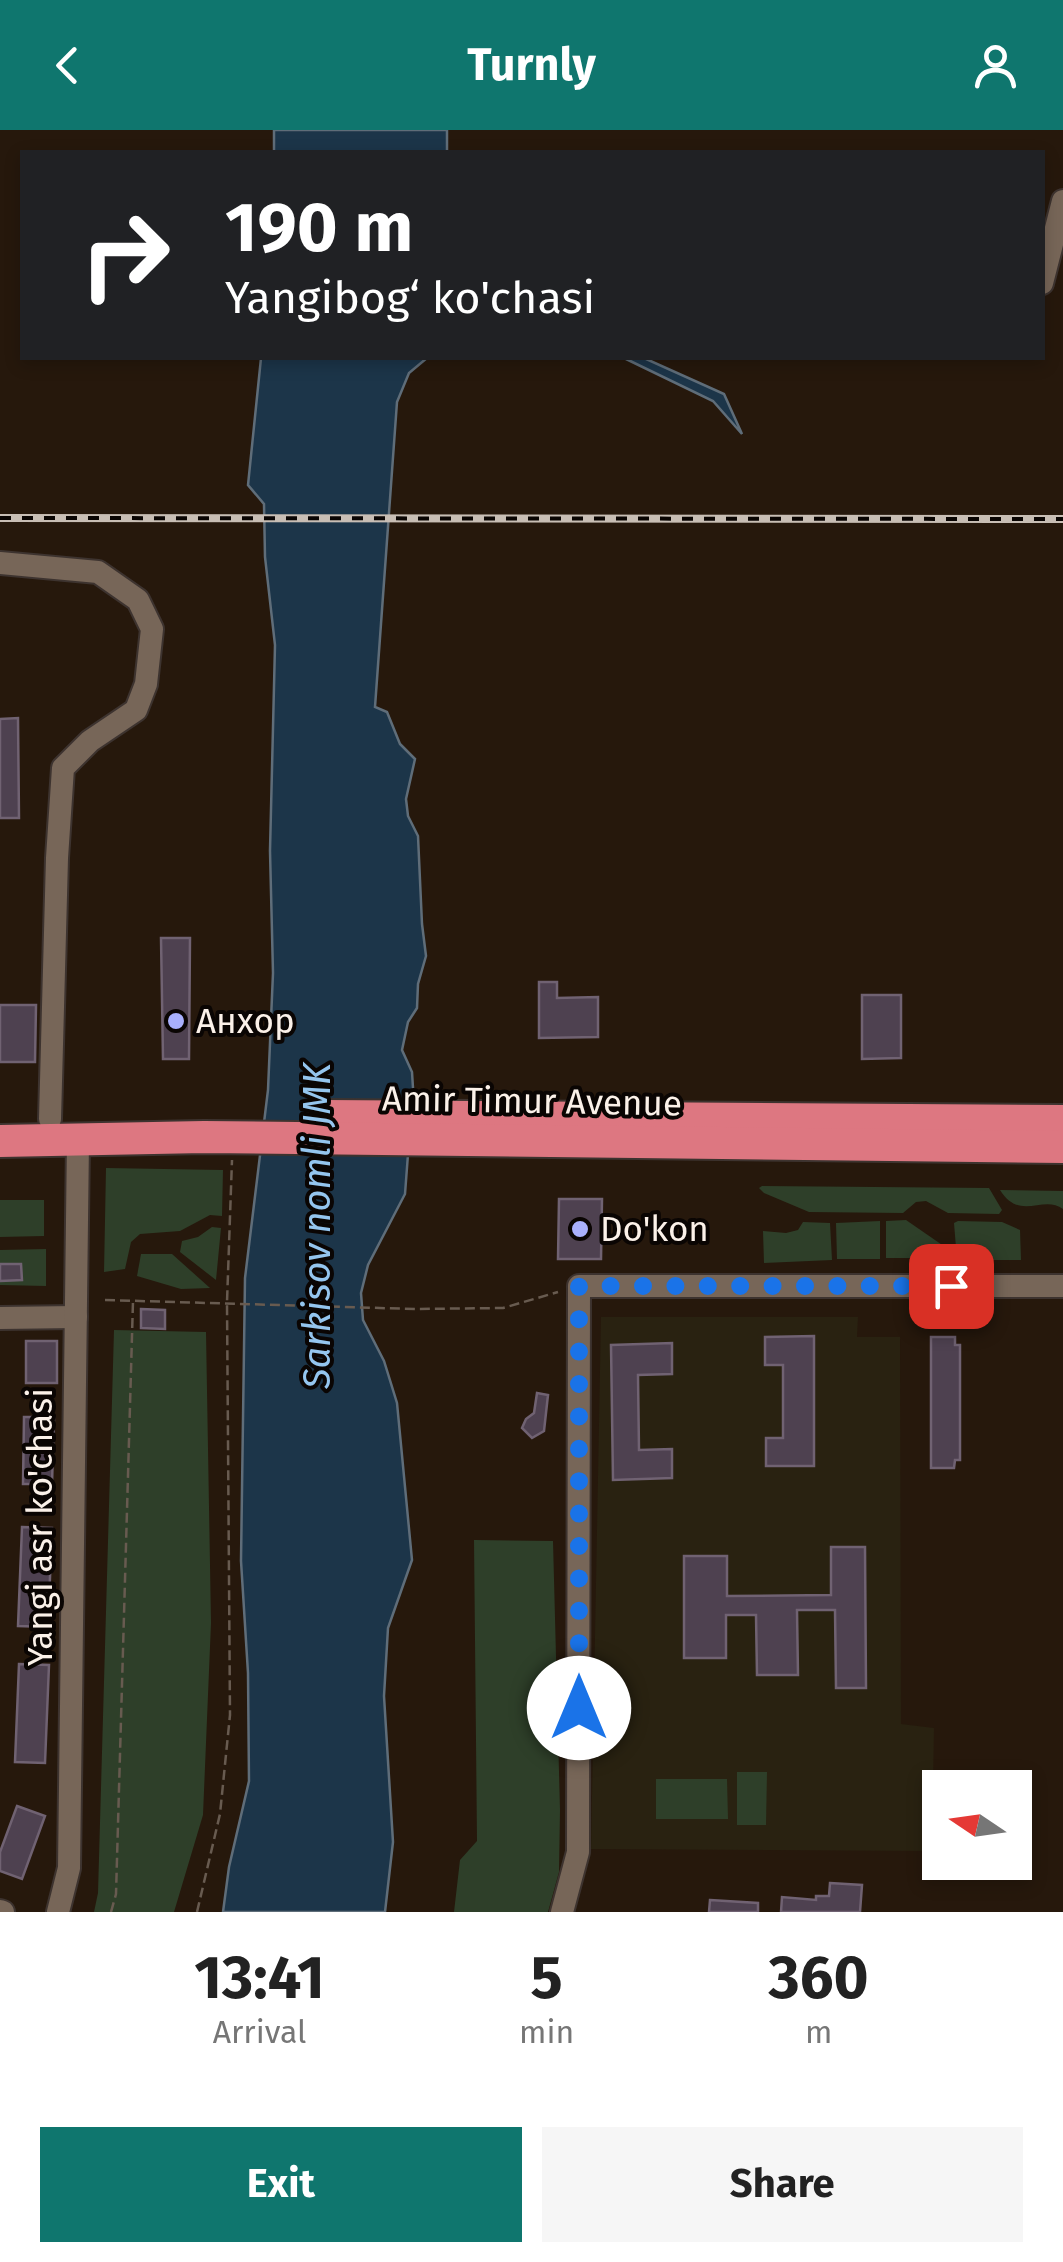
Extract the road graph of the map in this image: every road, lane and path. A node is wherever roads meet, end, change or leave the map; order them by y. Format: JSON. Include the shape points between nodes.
{"nodes":[{"id":1,"x":1063,"y":201,"type":"edge"},
{"id":2,"x":1045,"y":271,"type":"edge"},
{"id":3,"x":0,"y":563,"type":"edge"},
{"id":4,"x":0,"y":1120,"type":"edge"},
{"id":5,"x":50,"y":1120,"type":"junction"},
{"id":6,"x":1063,"y":1121,"type":"edge"},
{"id":7,"x":203,"y":1126,"type":"junction"},
{"id":8,"x":453,"y":1128,"type":"junction"},
{"id":9,"x":78,"y":1140,"type":"junction"},
{"id":10,"x":0,"y":1141,"type":"edge"},
{"id":11,"x":1063,"y":1147,"type":"edge"},
{"id":12,"x":232,"y":1157,"type":"dead end"},
{"id":13,"x":579,"y":1286,"type":"junction"},
{"id":14,"x":1063,"y":1286,"type":"edge"},
{"id":15,"x":105,"y":1300,"type":"dead end"},
{"id":16,"x":133,"y":1301,"type":"junction"},
{"id":17,"x":230,"y":1302,"type":"junction"},
{"id":18,"x":76,"y":1317,"type":"junction"},
{"id":19,"x":0,"y":1318,"type":"edge"},
{"id":20,"x":58,"y":1912,"type":"edge"},
{"id":21,"x":111,"y":1912,"type":"edge"},
{"id":22,"x":196,"y":1912,"type":"edge"},
{"id":23,"x":562,"y":1912,"type":"edge"}],
"edges":[{"from":1,"to":2,"type":"street"},
{"from":3,"to":5,"type":"street","via":[[98,572],[138,600],[152,629],[136,710],[63,768]]},
{"from":4,"to":5,"type":"highway","name":"Amir Timur Avenue"},
{"from":5,"to":7,"type":"highway","name":"Amir Timur Avenue"},
{"from":6,"to":8,"type":"highway","name":"Amir Timur Avenue"},
{"from":7,"to":8,"type":"highway","name":"Amir Timur Avenue"},
{"from":7,"to":9,"type":"highway","name":"Amir Timur Avenue"},
{"from":8,"to":11,"type":"highway","name":"Amir Timur Avenue"},
{"from":9,"to":10,"type":"highway","name":"Amir Timur Avenue"},
{"from":9,"to":18,"type":"street","name":"Yangi asr ko'chasi"},
{"from":12,"to":17,"type":"path"},
{"from":13,"to":14,"type":"street"},
{"from":13,"to":17,"type":"path","via":[[504,1308]]},
{"from":13,"to":23,"type":"street","via":[[578,1852]]},
{"from":15,"to":16,"type":"path"},
{"from":16,"to":17,"type":"path"},
{"from":16,"to":21,"type":"path"},
{"from":17,"to":22,"type":"path","via":[[230,1715],[220,1814]]},
{"from":18,"to":19,"type":"street"},
{"from":18,"to":20,"type":"street","name":"Yangi asr ko'chasi","via":[[70,1868]]}]}
